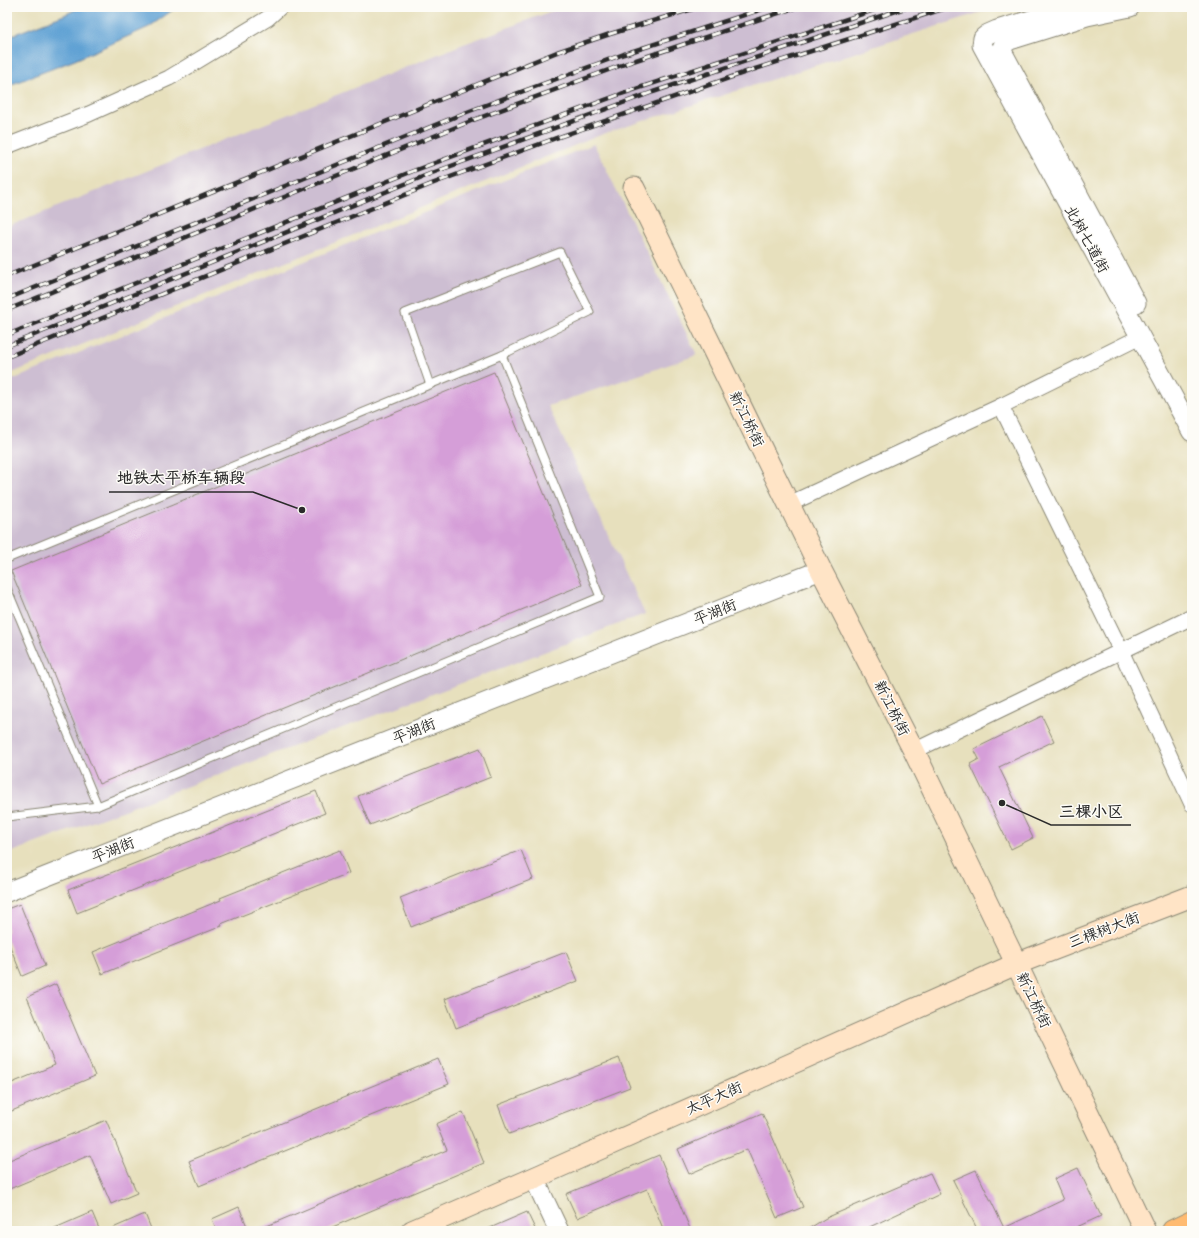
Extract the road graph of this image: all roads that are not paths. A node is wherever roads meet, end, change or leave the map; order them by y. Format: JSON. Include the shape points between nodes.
{"nodes":[{"id":1,"x":280,"y":7,"type":"edge"},
{"id":2,"x":1074,"y":7,"type":"edge"},
{"id":3,"x":1130,"y":7,"type":"edge"},
{"id":4,"x":7,"y":146,"type":"edge"},
{"id":5,"x":634,"y":188,"type":"dead end"},
{"id":6,"x":1140,"y":337,"type":"junction"},
{"id":7,"x":502,"y":355,"type":"junction"},
{"id":8,"x":430,"y":385,"type":"junction"},
{"id":9,"x":1001,"y":406,"type":"junction"},
{"id":10,"x":1192,"y":407,"type":"edge"},
{"id":11,"x":1192,"y":432,"type":"edge"},
{"id":12,"x":789,"y":504,"type":"junction"},
{"id":13,"x":7,"y":559,"type":"edge"},
{"id":14,"x":821,"y":570,"type":"junction"},
{"id":15,"x":7,"y":588,"type":"edge"},
{"id":16,"x":1192,"y":617,"type":"edge"},
{"id":17,"x":1120,"y":651,"type":"junction"},
{"id":18,"x":914,"y":751,"type":"junction"},
{"id":19,"x":1192,"y":804,"type":"edge"},
{"id":20,"x":98,"y":806,"type":"junction"},
{"id":21,"x":7,"y":817,"type":"edge"},
{"id":22,"x":7,"y":892,"type":"edge"},
{"id":23,"x":1192,"y":896,"type":"edge"},
{"id":24,"x":1016,"y":964,"type":"junction"},
{"id":25,"x":534,"y":1178,"type":"junction"},
{"id":26,"x":1192,"y":1222,"type":"edge"},
{"id":27,"x":412,"y":1231,"type":"edge"},
{"id":28,"x":559,"y":1231,"type":"edge"},
{"id":29,"x":1145,"y":1231,"type":"edge"},
{"id":30,"x":1173,"y":1231,"type":"edge"}],
"edges":[{"from":1,"to":4,"type":"street","via":[[268,18],[169,78],[89,114]]},
{"from":2,"to":6,"type":"street","name":"北树七道街","via":[[997,30],[983,38],[982,45]]},
{"from":3,"to":10,"type":"street","name":"北树七道街","via":[[1087,16],[1010,40],[1002,48]]},
{"from":5,"to":12,"type":"main road","name":"新江桥街"},
{"from":6,"to":9,"type":"street"},
{"from":6,"to":11,"type":"street","name":"北树七道街"},
{"from":7,"to":8,"type":"lane"},
{"from":7,"to":8,"type":"lane","via":[[590,312],[560,252],[405,313]]},
{"from":7,"to":20,"type":"lane","via":[[600,598]]},
{"from":8,"to":13,"type":"lane"},
{"from":9,"to":12,"type":"street"},
{"from":9,"to":17,"type":"street"},
{"from":12,"to":14,"type":"main road","name":"新江桥街"},
{"from":14,"to":18,"type":"main road","name":"新江桥街"},
{"from":14,"to":22,"type":"street","name":"平湖街"},
{"from":15,"to":20,"type":"lane"},
{"from":16,"to":17,"type":"street"},
{"from":17,"to":18,"type":"street"},
{"from":17,"to":19,"type":"street"},
{"from":18,"to":24,"type":"main road","name":"新江桥街"},
{"from":20,"to":21,"type":"lane"},
{"from":23,"to":24,"type":"main road","name":"三棵树大街"},
{"from":24,"to":25,"type":"main road","name":"太平大街"},
{"from":24,"to":29,"type":"main road","name":"新江桥街"},
{"from":25,"to":27,"type":"main road","name":"太平大街"},
{"from":25,"to":28,"type":"street"},
{"from":26,"to":30,"type":"highway"}]}
